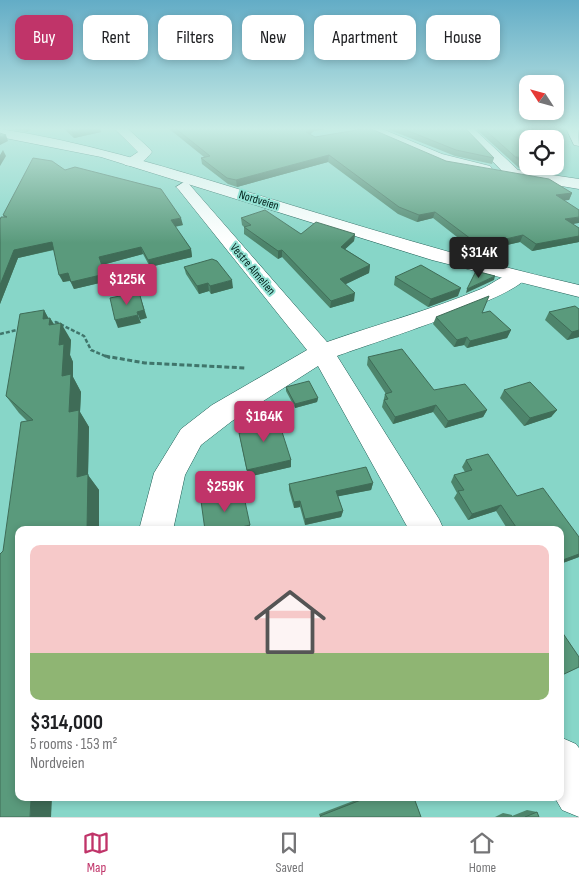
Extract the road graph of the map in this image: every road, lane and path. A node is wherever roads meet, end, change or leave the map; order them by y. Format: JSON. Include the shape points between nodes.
{"nodes":[{"id":1,"x":144,"y":166,"type":"edge"},
{"id":2,"x":472,"y":166,"type":"edge"},
{"id":3,"x":506,"y":166,"type":"edge"},
{"id":4,"x":514,"y":174,"type":"junction"},
{"id":5,"x":579,"y":184,"type":"edge"},
{"id":6,"x":184,"y":186,"type":"dead end"},
{"id":7,"x":516,"y":278,"type":"junction"},
{"id":8,"x":579,"y":282,"type":"edge"},
{"id":9,"x":579,"y":291,"type":"edge"},
{"id":10,"x":41,"y":326,"type":"edge"},
{"id":11,"x":24,"y":328,"type":"edge"},
{"id":12,"x":0,"y":334,"type":"edge"},
{"id":13,"x":322,"y":352,"type":"junction"},
{"id":14,"x":246,"y":368,"type":"dead end"},
{"id":15,"x":157,"y":526,"type":"edge"},
{"id":16,"x":425,"y":526,"type":"edge"},
{"id":17,"x":564,"y":767,"type":"edge"},
{"id":18,"x":579,"y":793,"type":"edge"}],
"edges":[{"from":1,"to":7,"type":"street","name":"Nordveien"},
{"from":2,"to":4,"type":"street"},
{"from":3,"to":4,"type":"street"},
{"from":4,"to":5,"type":"street"},
{"from":6,"to":13,"type":"street","name":"Vestre Almelien"},
{"from":7,"to":8,"type":"street","name":"Nordveien"},
{"from":7,"to":9,"type":"street","name":"Nordveien"},
{"from":7,"to":13,"type":"street","via":[[489,293]]},
{"from":10,"to":14,"type":"path","via":[[56,322],[84,336],[92,351],[124,361]]},
{"from":11,"to":12,"type":"path"},
{"from":13,"to":15,"type":"street","via":[[280,366],[191,437],[170,473]]},
{"from":13,"to":16,"type":"street","name":"Vestre Almelien"},
{"from":17,"to":18,"type":"street"}]}
